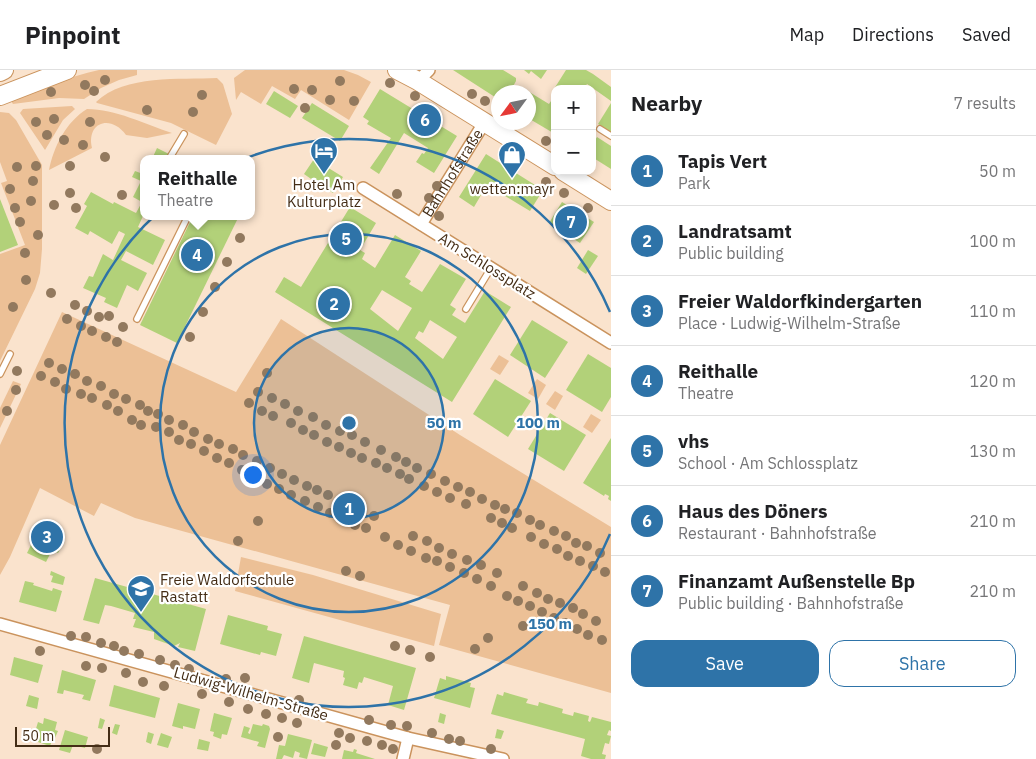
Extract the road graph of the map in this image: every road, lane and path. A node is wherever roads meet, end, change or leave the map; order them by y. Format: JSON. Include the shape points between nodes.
{"nodes":[{"id":1,"x":4,"y":70,"type":"edge"},
{"id":2,"x":67,"y":70,"type":"edge"},
{"id":3,"x":396,"y":70,"type":"edge"},
{"id":4,"x":0,"y":72,"type":"edge"},
{"id":5,"x":423,"y":75,"type":"edge"},
{"id":6,"x":7,"y":93,"type":"edge"},
{"id":7,"x":484,"y":123,"type":"junction"},
{"id":8,"x":600,"y":129,"type":"dead end"},
{"id":9,"x":184,"y":134,"type":"dead end"},
{"id":10,"x":611,"y":136,"type":"edge"},
{"id":11,"x":171,"y":155,"type":"edge"},
{"id":12,"x":551,"y":164,"type":"edge"},
{"id":13,"x":569,"y":175,"type":"edge"},
{"id":14,"x":363,"y":188,"type":"dead end"},
{"id":15,"x":611,"y":201,"type":"edge"},
{"id":16,"x":186,"y":220,"type":"edge"},
{"id":17,"x":421,"y":224,"type":"junction"},
{"id":18,"x":491,"y":268,"type":"junction"},
{"id":19,"x":466,"y":309,"type":"dead end"},
{"id":20,"x":137,"y":319,"type":"dead end"},
{"id":21,"x":611,"y":343,"type":"edge"},
{"id":22,"x":10,"y":354,"type":"dead end"},
{"id":23,"x":0,"y":374,"type":"edge"},
{"id":24,"x":0,"y":624,"type":"edge"},
{"id":25,"x":408,"y":738,"type":"junction"},
{"id":26,"x":403,"y":759,"type":"edge"},
{"id":27,"x":502,"y":759,"type":"edge"}],
"edges":[{"from":1,"to":4,"type":"main road"},
{"from":2,"to":6,"type":"main road"},
{"from":3,"to":5,"type":"main road","name":"Bahnhofstraße"},
{"from":5,"to":7,"type":"main road","name":"Bahnhofstraße"},
{"from":7,"to":12,"type":"main road","name":"Bahnhofstraße"},
{"from":7,"to":17,"type":"street","name":"Bahnhofstraße"},
{"from":8,"to":10,"type":"lane"},
{"from":9,"to":11,"type":"lane"},
{"from":13,"to":15,"type":"main road"},
{"from":14,"to":17,"type":"street","name":"Am Schlossplatz"},
{"from":16,"to":20,"type":"lane"},
{"from":17,"to":18,"type":"street","name":"Am Schlossplatz"},
{"from":18,"to":19,"type":"lane"},
{"from":18,"to":21,"type":"street","name":"Am Schlossplatz"},
{"from":22,"to":23,"type":"lane"},
{"from":24,"to":25,"type":"street","name":"Ludwig-Wilhelm-Straße"},
{"from":25,"to":26,"type":"street"},
{"from":25,"to":27,"type":"street","name":"Ludwig-Wilhelm-Straße"}]}
